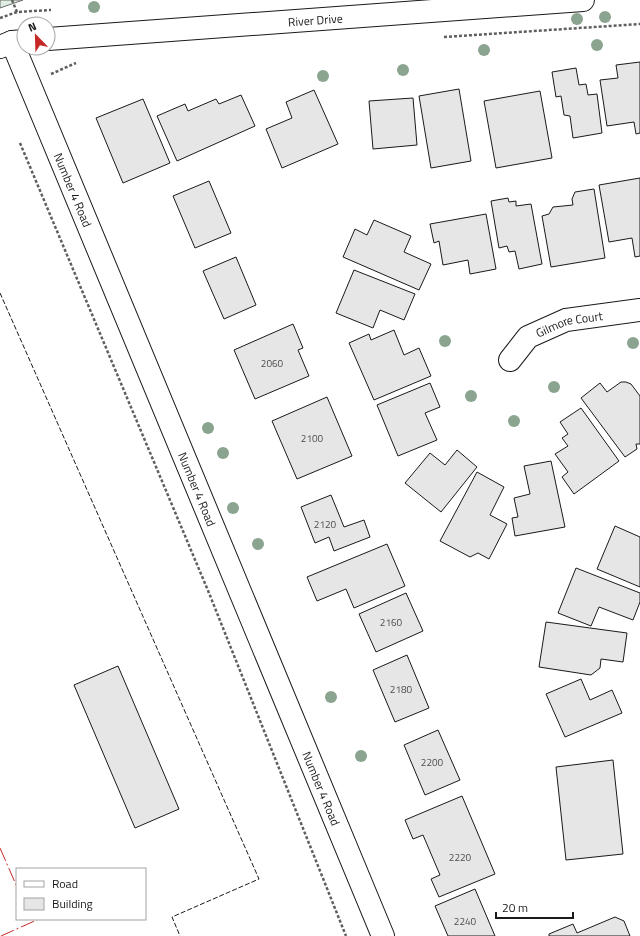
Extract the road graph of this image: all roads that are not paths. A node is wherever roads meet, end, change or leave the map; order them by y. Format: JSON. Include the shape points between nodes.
{"nodes":[{"id":1,"x":583,"y":0,"type":"edge"},
{"id":2,"x":56,"y":38,"type":"edge"},
{"id":3,"x":12,"y":43,"type":"edge"},
{"id":4,"x":640,"y":310,"type":"edge"},
{"id":5,"x":510,"y":360,"type":"dead end"},
{"id":6,"x":383,"y":936,"type":"edge"}],
"edges":[{"from":1,"to":2,"type":"street","name":"River Drive"},
{"from":3,"to":6,"type":"street","name":"Number 4 Road"},
{"from":4,"to":5,"type":"street","name":"Gilmore Court","via":[[566,320],[528,337]]}]}
